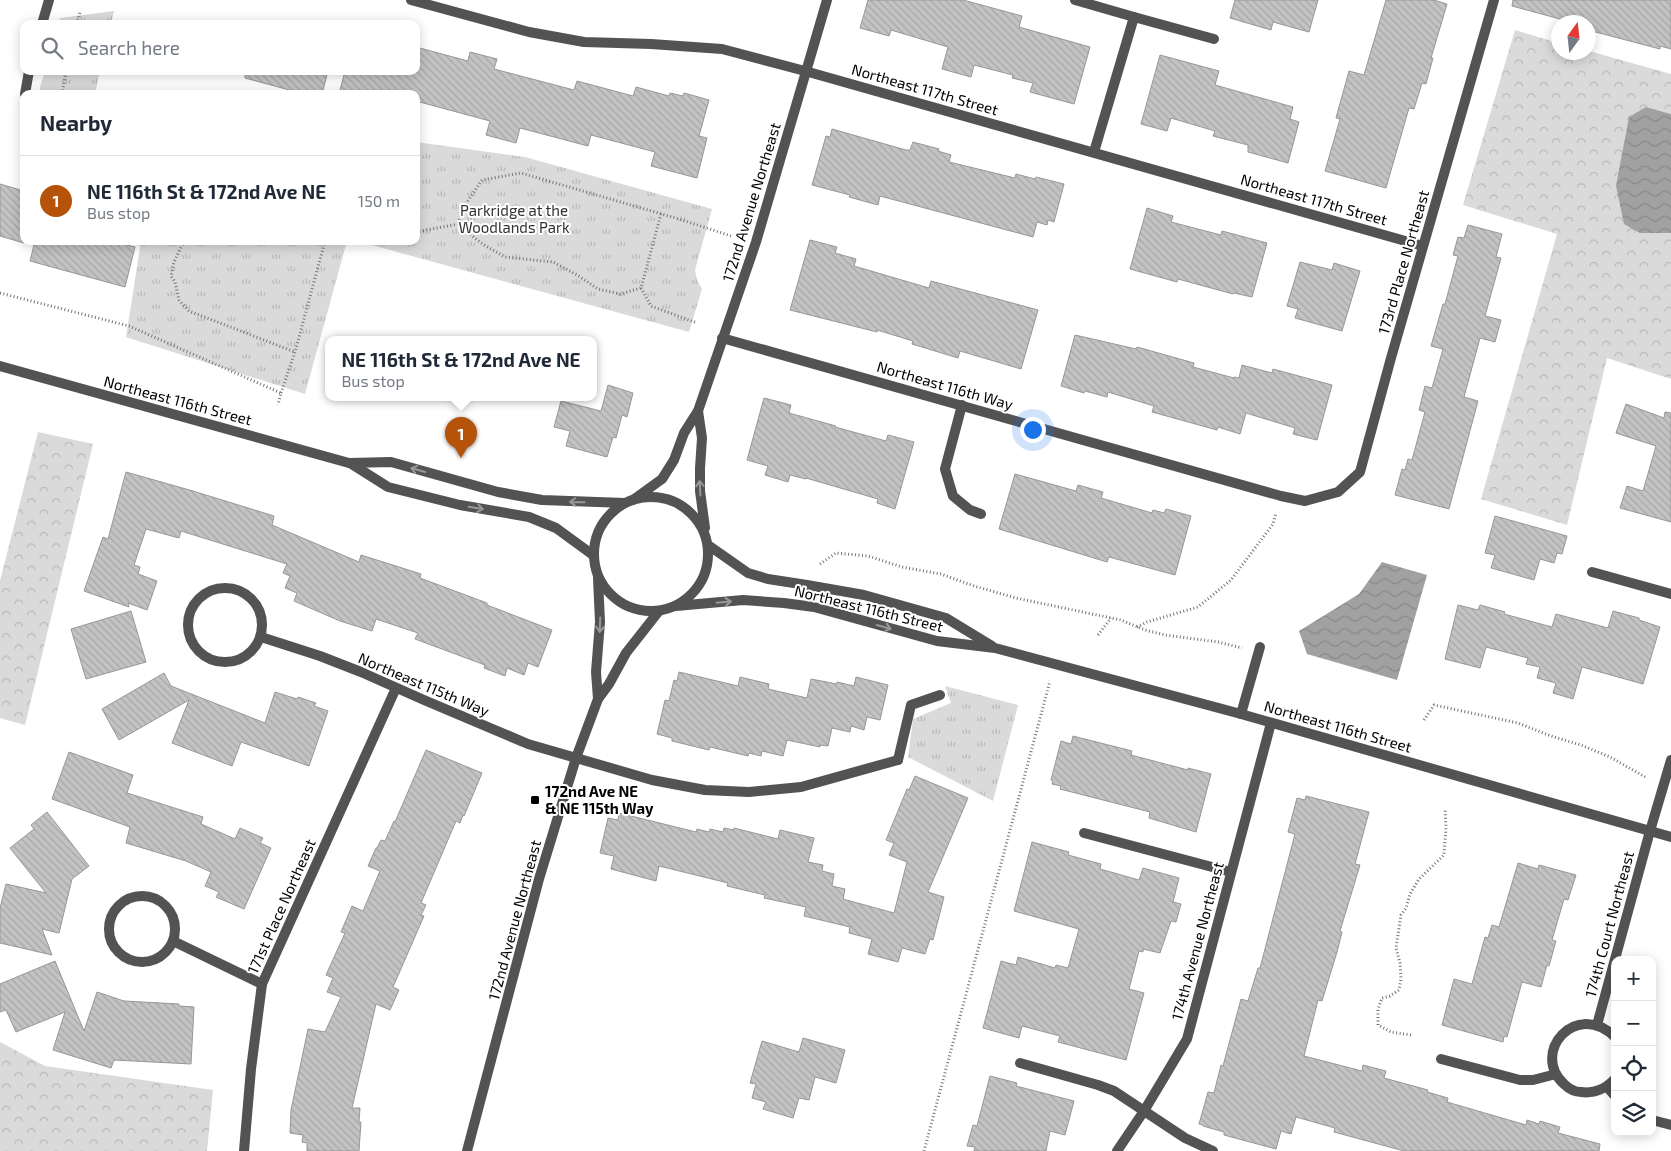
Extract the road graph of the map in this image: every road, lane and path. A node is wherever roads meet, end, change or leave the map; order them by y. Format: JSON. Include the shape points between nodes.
{"nodes":[{"id":1,"x":49,"y":0,"type":"edge"},
{"id":2,"x":413,"y":0,"type":"edge"},
{"id":3,"x":827,"y":0,"type":"edge"},
{"id":4,"x":1075,"y":0,"type":"edge"},
{"id":5,"x":1494,"y":0,"type":"edge"},
{"id":6,"x":80,"y":12,"type":"dead end"},
{"id":7,"x":1134,"y":17,"type":"junction"},
{"id":8,"x":43,"y":20,"type":"edge"},
{"id":9,"x":79,"y":20,"type":"edge"},
{"id":10,"x":1214,"y":39,"type":"dead end"},
{"id":11,"x":805,"y":71,"type":"junction"},
{"id":12,"x":28,"y":75,"type":"edge"},
{"id":13,"x":65,"y":75,"type":"edge"},
{"id":14,"x":26,"y":90,"type":"edge"},
{"id":15,"x":61,"y":90,"type":"edge"},
{"id":16,"x":1094,"y":152,"type":"junction"},
{"id":17,"x":661,"y":214,"type":"junction"},
{"id":18,"x":458,"y":224,"type":"junction"},
{"id":19,"x":420,"y":231,"type":"edge"},
{"id":20,"x":731,"y":236,"type":"dead end"},
{"id":21,"x":182,"y":245,"type":"edge"},
{"id":22,"x":324,"y":245,"type":"edge"},
{"id":23,"x":1423,"y":246,"type":"junction"},
{"id":24,"x":641,"y":288,"type":"junction"},
{"id":25,"x":0,"y":293,"type":"edge"},
{"id":26,"x":697,"y":323,"type":"dead end"},
{"id":27,"x":722,"y":338,"type":"junction"},
{"id":28,"x":295,"y":352,"type":"junction"},
{"id":29,"x":0,"y":366,"type":"edge"},
{"id":30,"x":281,"y":393,"type":"junction"},
{"id":31,"x":278,"y":405,"type":"dead end"},
{"id":32,"x":962,"y":405,"type":"junction"},
{"id":33,"x":698,"y":411,"type":"junction"},
{"id":34,"x":349,"y":463,"type":"junction"},
{"id":35,"x":1281,"y":496,"type":"junction"},
{"id":36,"x":629,"y":501,"type":"junction"},
{"id":37,"x":1305,"y":501,"type":"joint"},
{"id":38,"x":981,"y":514,"type":"dead end"},
{"id":39,"x":707,"y":541,"type":"junction"},
{"id":40,"x":593,"y":555,"type":"junction"},
{"id":41,"x":820,"y":564,"type":"dead end"},
{"id":42,"x":1592,"y":572,"type":"dead end"},
{"id":43,"x":598,"y":577,"type":"junction"},
{"id":44,"x":1671,"y":594,"type":"edge"},
{"id":45,"x":676,"y":606,"type":"junction"},
{"id":46,"x":659,"y":611,"type":"junction"},
{"id":47,"x":1111,"y":618,"type":"junction"},
{"id":48,"x":1137,"y":627,"type":"junction"},
{"id":49,"x":1098,"y":635,"type":"dead end"},
{"id":50,"x":261,"y":637,"type":"junction"},
{"id":51,"x":995,"y":648,"type":"junction"},
{"id":52,"x":1259,"y":650,"type":"joint"},
{"id":53,"x":1054,"y":664,"type":"junction"},
{"id":54,"x":396,"y":688,"type":"junction"},
{"id":55,"x":940,"y":695,"type":"dead end"},
{"id":56,"x":598,"y":699,"type":"junction"},
{"id":57,"x":1241,"y":714,"type":"junction"},
{"id":58,"x":1424,"y":720,"type":"dead end"},
{"id":59,"x":1271,"y":723,"type":"junction"},
{"id":60,"x":576,"y":758,"type":"junction"},
{"id":61,"x":1671,"y":760,"type":"edge"},
{"id":62,"x":1640,"y":774,"type":"dead end"},
{"id":63,"x":1445,"y":809,"type":"dead end"},
{"id":64,"x":1650,"y":831,"type":"junction"},
{"id":65,"x":1084,"y":833,"type":"dead end"},
{"id":66,"x":1671,"y":837,"type":"edge"},
{"id":67,"x":1231,"y":872,"type":"junction"},
{"id":68,"x":173,"y":941,"type":"junction"},
{"id":69,"x":262,"y":984,"type":"junction"},
{"id":70,"x":1597,"y":1025,"type":"junction"},
{"id":71,"x":1611,"y":1034,"type":"edge"},
{"id":72,"x":1411,"y":1035,"type":"dead end"},
{"id":73,"x":1441,"y":1059,"type":"dead end"},
{"id":74,"x":1020,"y":1063,"type":"dead end"},
{"id":75,"x":1556,"y":1074,"type":"junction"},
{"id":76,"x":1611,"y":1083,"type":"edge"},
{"id":77,"x":1607,"y":1087,"type":"junction"},
{"id":78,"x":1611,"y":1092,"type":"edge"},
{"id":79,"x":1144,"y":1111,"type":"junction"},
{"id":80,"x":1656,"y":1121,"type":"edge"},
{"id":81,"x":1671,"y":1125,"type":"edge"},
{"id":82,"x":244,"y":1151,"type":"edge"},
{"id":83,"x":468,"y":1151,"type":"edge"},
{"id":84,"x":924,"y":1151,"type":"edge"},
{"id":85,"x":1117,"y":1151,"type":"edge"},
{"id":86,"x":1213,"y":1151,"type":"edge"}],
"edges":[{"from":1,"to":8,"type":"street"},
{"from":2,"to":11,"type":"street","name":"Northeast 117th Street","via":[[529,32],[584,42],[722,49]]},
{"from":3,"to":11,"type":"street","name":"172nd Avenue Northeast"},
{"from":4,"to":7,"type":"street"},
{"from":5,"to":23,"type":"street","name":"173rd Place Northeast"},
{"from":6,"to":9,"type":"path"},
{"from":7,"to":10,"type":"street"},
{"from":7,"to":16,"type":"street"},
{"from":11,"to":16,"type":"street","name":"Northeast 117th Street"},
{"from":11,"to":27,"type":"street","name":"172nd Avenue Northeast","via":[[756,242]]},
{"from":12,"to":14,"type":"street"},
{"from":13,"to":15,"type":"path"},
{"from":16,"to":23,"type":"street","name":"Northeast 117th Street"},
{"from":17,"to":18,"type":"path","via":[[521,173],[482,180],[463,208]]},
{"from":17,"to":20,"type":"path"},
{"from":17,"to":24,"type":"path"},
{"from":18,"to":19,"type":"path"},
{"from":18,"to":24,"type":"path","via":[[505,257],[553,262],[598,290],[620,294]]},
{"from":21,"to":28,"type":"path","via":[[171,276],[179,300],[189,310]]},
{"from":22,"to":28,"type":"path"},
{"from":23,"to":37,"type":"street","name":"173rd Place Northeast","via":[[1360,472],[1338,492]]},
{"from":24,"to":26,"type":"path","via":[[651,306]]},
{"from":25,"to":30,"type":"path","via":[[128,326]]},
{"from":27,"to":32,"type":"street","name":"Northeast 116th Way"},
{"from":27,"to":33,"type":"street","name":"172nd Avenue Northeast"},
{"from":28,"to":30,"type":"path"},
{"from":29,"to":34,"type":"street","name":"Northeast 116th Street"},
{"from":30,"to":31,"type":"path"},
{"from":32,"to":35,"type":"street","name":"Northeast 116th Way"},
{"from":32,"to":38,"type":"street","via":[[945,469],[953,496],[970,510]]},
{"from":33,"to":36,"type":"street","name":"172nd Avenue Northeast","via":[[662,479]]},
{"from":39,"to":33,"type":"street","name":"172nd Avenue Northeast","one_way":true,"via":[[700,491],[702,438]]},
{"from":36,"to":34,"type":"street","name":"Northeast 116th Street","one_way":true,"via":[[542,500],[498,492],[392,462]]},
{"from":34,"to":40,"type":"street","name":"Northeast 116th Street","one_way":true,"via":[[388,487],[460,505],[529,517],[556,528]]},
{"from":35,"to":37,"type":"street","name":"Northeast 116th Way"},
{"from":35,"to":48,"type":"path","via":[[1274,524],[1230,580],[1198,607]]},
{"from":36,"to":39,"type":"street","via":[[651,497],[669,499],[698,521]]},
{"from":36,"to":40,"type":"street","via":[[608,515],[597,534]]},
{"from":39,"to":45,"type":"street","via":[[705,574],[698,588]]},
{"from":39,"to":51,"type":"street","name":"Northeast 116th Street","via":[[748,573],[864,596],[946,618]]},
{"from":40,"to":43,"type":"street"},
{"from":41,"to":47,"type":"path","via":[[836,553],[868,556],[902,567],[941,574],[1016,598]]},
{"from":42,"to":44,"type":"street"},
{"from":43,"to":46,"type":"street","via":[[622,604],[640,610]]},
{"from":43,"to":56,"type":"street","name":"172nd Avenue Northeast","one_way":true},
{"from":45,"to":46,"type":"street"},
{"from":45,"to":51,"type":"street","name":"Northeast 116th Street","one_way":true,"via":[[743,600],[784,603],[814,607],[937,642]]},
{"from":46,"to":56,"type":"street","name":"172nd Avenue Northeast","via":[[626,653]]},
{"from":47,"to":48,"type":"path"},
{"from":47,"to":49,"type":"path"},
{"from":48,"to":52,"type":"path","via":[[1165,635]]},
{"from":50,"to":50,"type":"street","via":[[261,612],[245,593],[232,588],[217,588],[205,593],[190,611],[189,636],[199,652],[210,660],[233,662],[246,657],[256,648]]},
{"from":50,"to":54,"type":"street","name":"Northeast 115th Way","via":[[320,656]]},
{"from":51,"to":53,"type":"street","name":"Northeast 116th Street"},
{"from":52,"to":57,"type":"street"},
{"from":53,"to":57,"type":"street","name":"Northeast 116th Street"},
{"from":53,"to":84,"type":"path"},
{"from":54,"to":60,"type":"street","name":"Northeast 115th Way","via":[[528,744]]},
{"from":54,"to":69,"type":"street","name":"171st Place Northeast"},
{"from":55,"to":60,"type":"street","name":"Northeast 115th Way","via":[[911,705],[898,760],[801,787],[749,792],[704,790],[652,780]]},
{"from":56,"to":60,"type":"street","name":"172nd Avenue Northeast"},
{"from":57,"to":59,"type":"street","name":"Northeast 116th Street"},
{"from":58,"to":62,"type":"path","via":[[1434,705],[1518,723],[1596,751]]},
{"from":59,"to":64,"type":"street","name":"Northeast 116th Street"},
{"from":59,"to":67,"type":"street","name":"174th Avenue Northeast"},
{"from":60,"to":83,"type":"street","name":"172nd Avenue Northeast","via":[[540,879]]},
{"from":61,"to":64,"type":"street","name":"174th Court Northeast"},
{"from":63,"to":72,"type":"path","via":[[1444,854],[1419,880],[1401,915],[1396,948],[1400,963],[1399,990],[1382,998],[1378,1009],[1378,1025],[1391,1032]]},
{"from":64,"to":66,"type":"street","name":"Northeast 116th Street"},
{"from":64,"to":70,"type":"street","name":"174th Court Northeast"},
{"from":65,"to":67,"type":"street"},
{"from":67,"to":79,"type":"street","name":"174th Avenue Northeast","via":[[1187,1039]]},
{"from":68,"to":68,"type":"street","via":[[175,927],[172,915],[158,900],[134,896],[120,903],[110,916],[108,932],[112,947],[125,959],[141,963],[156,960],[170,949]]},
{"from":68,"to":69,"type":"street"},
{"from":69,"to":82,"type":"street","name":"171st Place Northeast"},
{"from":70,"to":71,"type":"street"},
{"from":70,"to":75,"type":"street","via":[[1575,1026],[1558,1039],[1552,1059]]},
{"from":73,"to":75,"type":"street","via":[[1520,1080]]},
{"from":74,"to":79,"type":"street","via":[[1098,1085]]},
{"from":75,"to":77,"type":"street","via":[[1567,1087],[1577,1092],[1588,1093]]},
{"from":76,"to":77,"type":"street"},
{"from":77,"to":78,"type":"street"},
{"from":79,"to":85,"type":"street","name":"174th Avenue Northeast"},
{"from":79,"to":86,"type":"street","via":[[1185,1138]]},
{"from":80,"to":81,"type":"street"}]}
